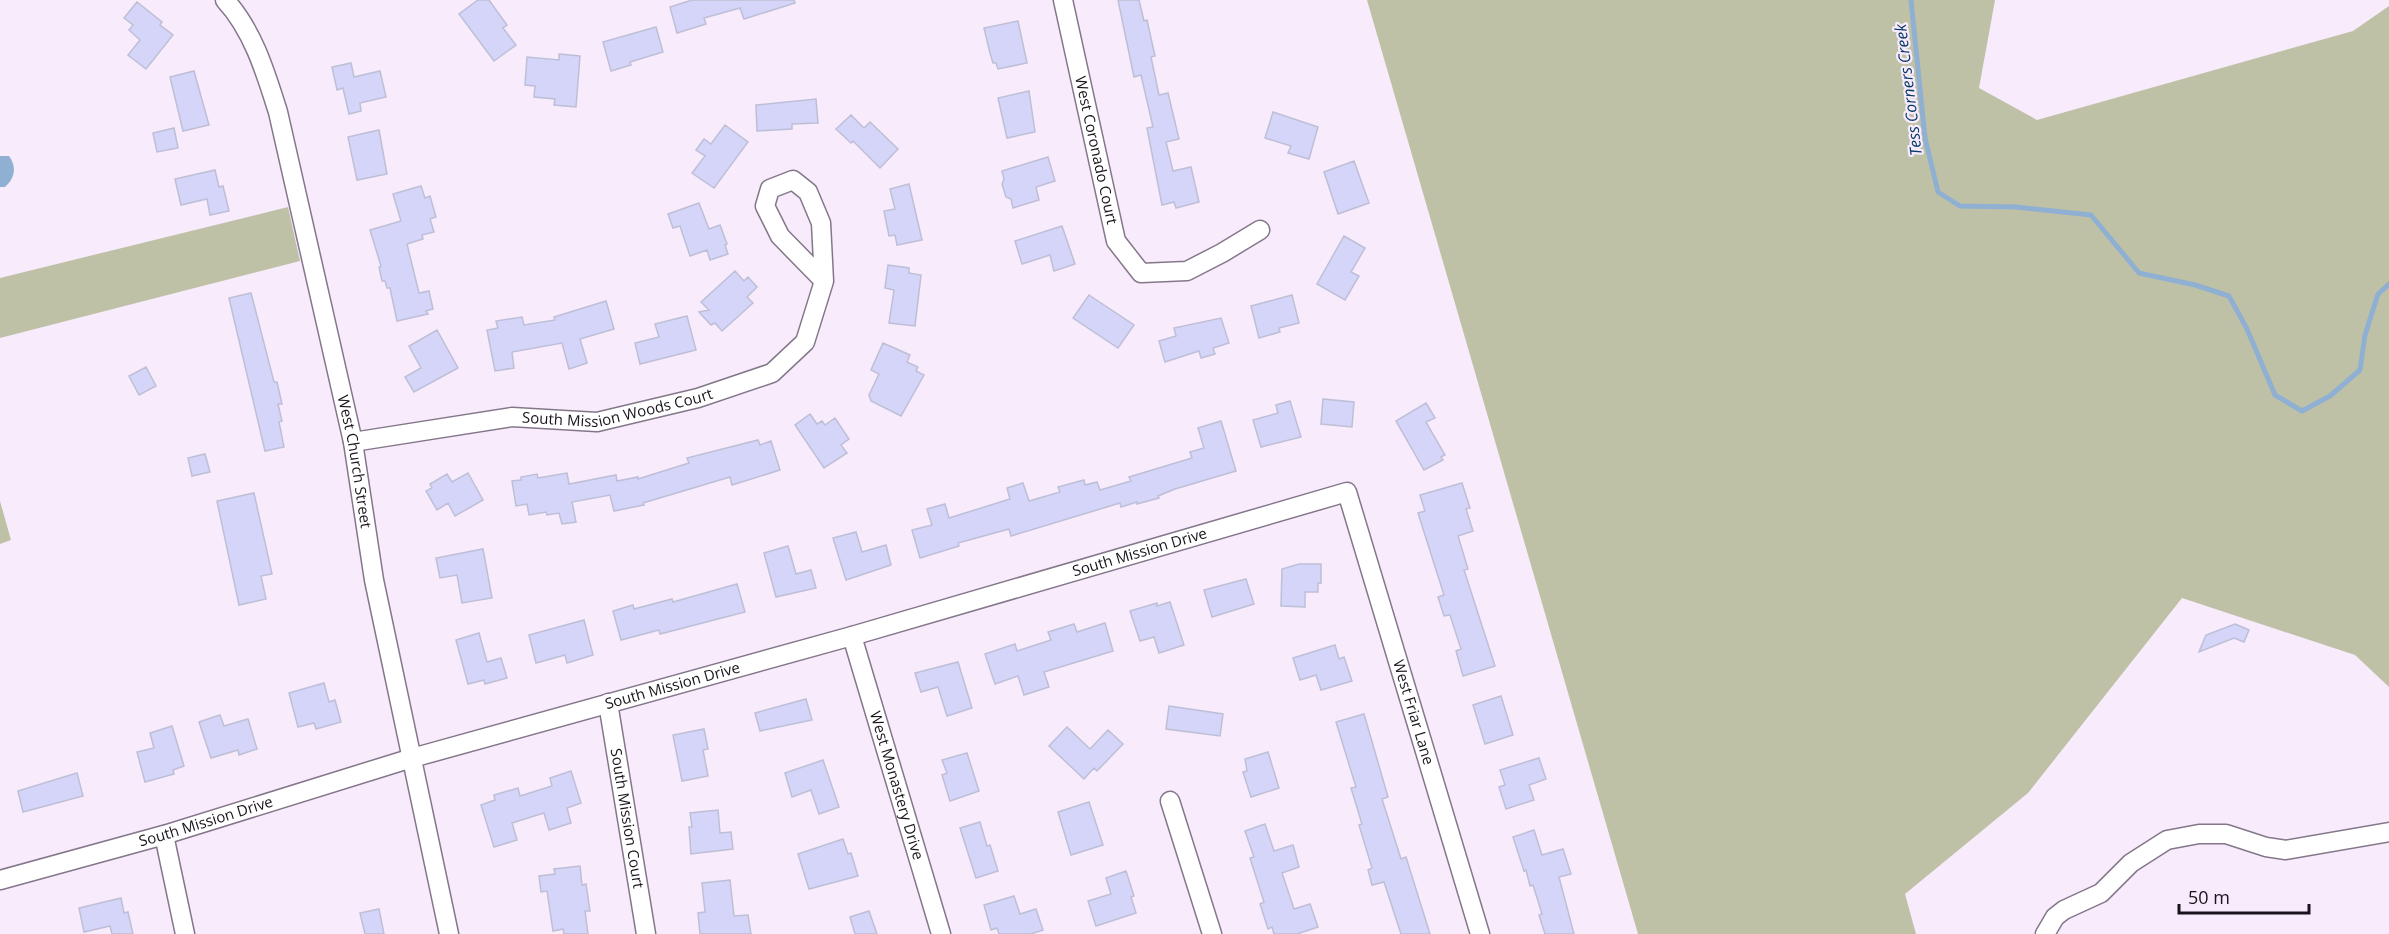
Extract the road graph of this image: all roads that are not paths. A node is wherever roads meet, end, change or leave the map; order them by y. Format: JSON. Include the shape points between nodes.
{"nodes":[{"id":1,"x":225,"y":0,"type":"edge"},
{"id":2,"x":1063,"y":0,"type":"edge"},
{"id":3,"x":1260,"y":230,"type":"dead end"},
{"id":4,"x":824,"y":281,"type":"junction"},
{"id":5,"x":352,"y":442,"type":"junction"},
{"id":6,"x":1347,"y":492,"type":"joint"},
{"id":7,"x":852,"y":636,"type":"junction"},
{"id":8,"x":608,"y":703,"type":"junction"},
{"id":9,"x":412,"y":758,"type":"junction"},
{"id":10,"x":1170,"y":801,"type":"dead end"},
{"id":11,"x":2389,"y":832,"type":"edge"},
{"id":12,"x":164,"y":835,"type":"junction"},
{"id":13,"x":0,"y":880,"type":"edge"},
{"id":14,"x":185,"y":934,"type":"edge"},
{"id":15,"x":449,"y":934,"type":"edge"},
{"id":16,"x":646,"y":934,"type":"edge"},
{"id":17,"x":941,"y":934,"type":"edge"},
{"id":18,"x":1212,"y":934,"type":"edge"},
{"id":19,"x":1480,"y":934,"type":"edge"},
{"id":20,"x":2045,"y":934,"type":"edge"}],
"edges":[{"from":1,"to":5,"type":"street","name":"West Church Street","via":[[249,37],[278,112]]},
{"from":2,"to":3,"type":"street","name":"West Coronado Court","via":[[1116,242],[1141,273],[1187,271]]},
{"from":4,"to":4,"type":"street","name":"South Mission Woods Court","via":[[821,223],[808,192],[793,180],[770,189],[765,206],[780,236]]},
{"from":4,"to":5,"type":"street","name":"South Mission Woods Court","via":[[805,342],[772,373],[762,377],[698,398],[597,422],[512,417]]},
{"from":5,"to":9,"type":"street","name":"West Church Street","via":[[374,580]]},
{"from":6,"to":7,"type":"street","name":"South Mission Drive"},
{"from":6,"to":19,"type":"street","name":"West Friar Lane"},
{"from":7,"to":8,"type":"street","name":"South Mission Drive"},
{"from":7,"to":17,"type":"street","name":"West Monastery Drive"},
{"from":8,"to":9,"type":"street","name":"South Mission Drive"},
{"from":8,"to":16,"type":"street","name":"South Mission Court"},
{"from":9,"to":12,"type":"street","name":"South Mission Drive"},
{"from":9,"to":15,"type":"street","name":"West Church Street"},
{"from":10,"to":18,"type":"street"},
{"from":11,"to":20,"type":"street","via":[[2286,850],[2226,834],[2167,840],[2131,863],[2101,893],[2064,909]]},
{"from":12,"to":13,"type":"street","name":"South Mission Drive"},
{"from":12,"to":14,"type":"street"}]}
